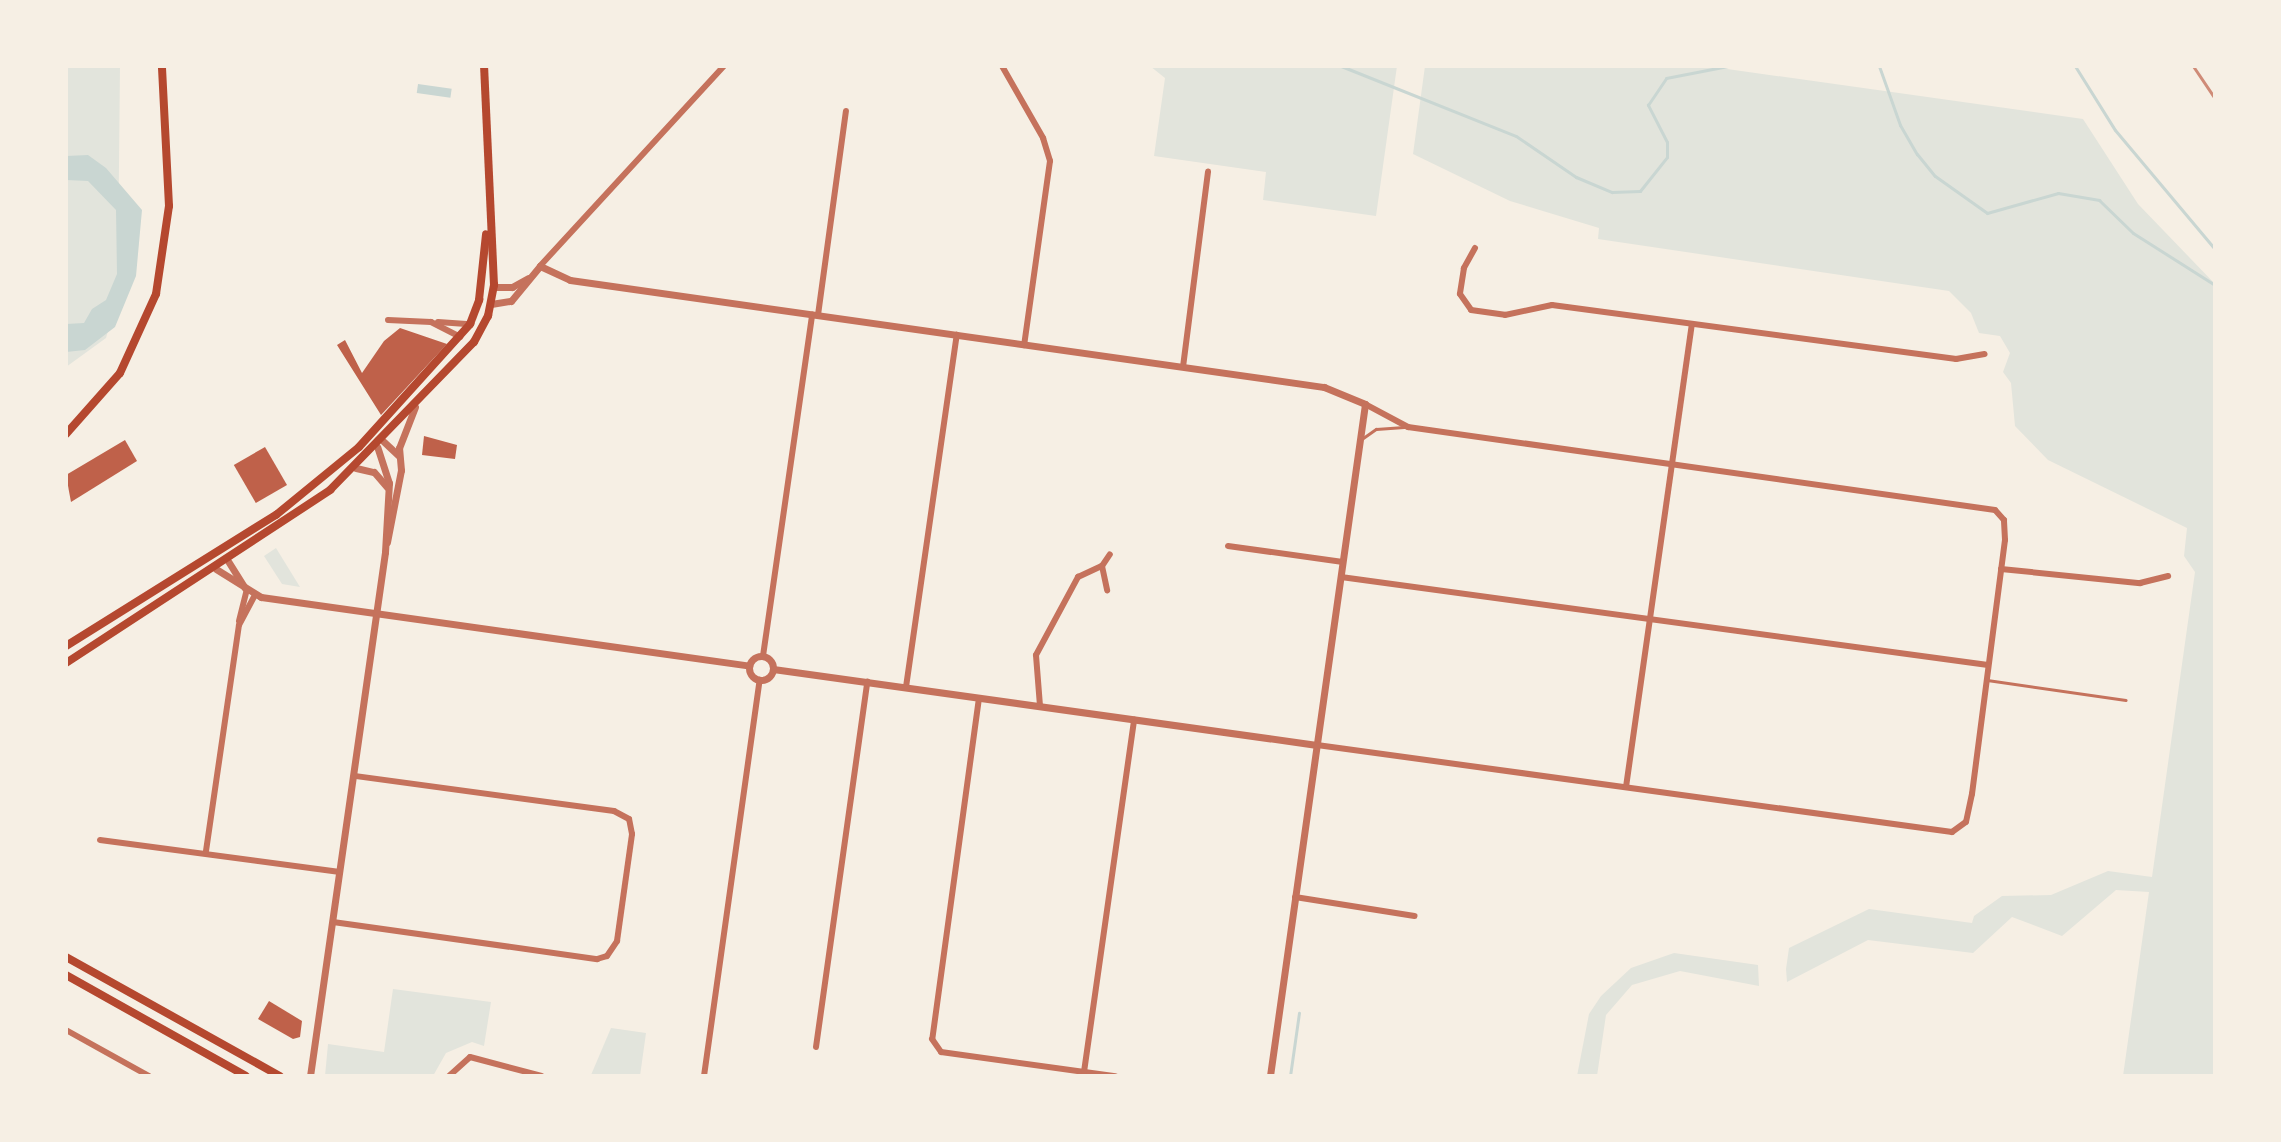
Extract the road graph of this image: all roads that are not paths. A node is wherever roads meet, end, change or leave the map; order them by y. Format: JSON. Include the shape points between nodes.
{"nodes":[{"id":1,"x":162,"y":66,"type":"edge"},
{"id":2,"x":484,"y":66,"type":"edge"},
{"id":3,"x":724,"y":66,"type":"edge"},
{"id":4,"x":1002,"y":66,"type":"edge"},
{"id":5,"x":846,"y":111,"type":"dead end"},
{"id":6,"x":1208,"y":172,"type":"dead end"},
{"id":7,"x":487,"y":229,"type":"junction"},
{"id":8,"x":1475,"y":248,"type":"dead end"},
{"id":9,"x":540,"y":266,"type":"junction"},
{"id":10,"x":530,"y":277,"type":"junction"},
{"id":11,"x":480,"y":286,"type":"junction"},
{"id":12,"x":494,"y":287,"type":"junction"},
{"id":13,"x":489,"y":300,"type":"junction"},
{"id":14,"x":475,"y":311,"type":"junction"},
{"id":15,"x":815,"y":314,"type":"junction"},
{"id":16,"x":388,"y":320,"type":"dead end"},
{"id":17,"x":431,"y":322,"type":"junction"},
{"id":18,"x":470,"y":324,"type":"junction"},
{"id":19,"x":1692,"y":325,"type":"junction"},
{"id":20,"x":480,"y":334,"type":"junction"},
{"id":21,"x":957,"y":335,"type":"junction"},
{"id":22,"x":461,"y":338,"type":"junction"},
{"id":23,"x":1024,"y":345,"type":"junction"},
{"id":24,"x":1985,"y":354,"type":"dead end"},
{"id":25,"x":1183,"y":367,"type":"junction"},
{"id":26,"x":1365,"y":404,"type":"junction"},
{"id":27,"x":415,"y":407,"type":"junction"},
{"id":28,"x":1408,"y":427,"type":"junction"},
{"id":29,"x":66,"y":434,"type":"edge"},
{"id":30,"x":370,"y":436,"type":"junction"},
{"id":31,"x":1360,"y":442,"type":"junction"},
{"id":32,"x":380,"y":444,"type":"junction"},
{"id":33,"x":399,"y":457,"type":"junction"},
{"id":34,"x":1673,"y":465,"type":"junction"},
{"id":35,"x":356,"y":468,"type":"junction"},
{"id":36,"x":389,"y":493,"type":"junction"},
{"id":37,"x":1228,"y":546,"type":"dead end"},
{"id":38,"x":217,"y":552,"type":"junction"},
{"id":39,"x":385,"y":552,"type":"junction"},
{"id":40,"x":1110,"y":554,"type":"dead end"},
{"id":41,"x":228,"y":561,"type":"junction"},
{"id":42,"x":1343,"y":562,"type":"junction"},
{"id":43,"x":1102,"y":566,"type":"junction"},
{"id":44,"x":216,"y":569,"type":"junction"},
{"id":45,"x":2001,"y":569,"type":"junction"},
{"id":46,"x":2168,"y":576,"type":"dead end"},
{"id":47,"x":1341,"y":577,"type":"junction"},
{"id":48,"x":1107,"y":590,"type":"dead end"},
{"id":49,"x":249,"y":592,"type":"junction"},
{"id":50,"x":376,"y":612,"type":"junction"},
{"id":51,"x":1651,"y":620,"type":"junction"},
{"id":52,"x":99,"y":625,"type":"junction"},
{"id":53,"x":84,"y":635,"type":"junction"},
{"id":54,"x":107,"y":638,"type":"junction"},
{"id":55,"x":66,"y":646,"type":"edge"},
{"id":56,"x":92,"y":648,"type":"junction"},
{"id":57,"x":763,"y":656,"type":"junction"},
{"id":58,"x":66,"y":663,"type":"edge"},
{"id":59,"x":1988,"y":665,"type":"junction"},
{"id":60,"x":749,"y":666,"type":"junction"},
{"id":61,"x":773,"y":669,"type":"junction"},
{"id":62,"x":760,"y":680,"type":"junction"},
{"id":63,"x":1987,"y":680,"type":"junction"},
{"id":64,"x":867,"y":682,"type":"junction"},
{"id":65,"x":906,"y":687,"type":"junction"},
{"id":66,"x":979,"y":698,"type":"junction"},
{"id":67,"x":2126,"y":700,"type":"dead end"},
{"id":68,"x":1040,"y":706,"type":"junction"},
{"id":69,"x":1134,"y":720,"type":"junction"},
{"id":70,"x":1317,"y":745,"type":"junction"},
{"id":71,"x":354,"y":776,"type":"junction"},
{"id":72,"x":1626,"y":787,"type":"junction"},
{"id":73,"x":100,"y":840,"type":"dead end"},
{"id":74,"x":206,"y":851,"type":"junction"},
{"id":75,"x":340,"y":872,"type":"junction"},
{"id":76,"x":1295,"y":897,"type":"junction"},
{"id":77,"x":1415,"y":916,"type":"dead end"},
{"id":78,"x":333,"y":922,"type":"junction"},
{"id":79,"x":66,"y":957,"type":"edge"},
{"id":80,"x":66,"y":975,"type":"edge"},
{"id":81,"x":66,"y":1030,"type":"edge"},
{"id":82,"x":816,"y":1047,"type":"dead end"},
{"id":83,"x":1084,"y":1072,"type":"junction"},
{"id":84,"x":148,"y":1076,"type":"edge"},
{"id":85,"x":246,"y":1076,"type":"edge"},
{"id":86,"x":280,"y":1076,"type":"edge"},
{"id":87,"x":310,"y":1076,"type":"edge"},
{"id":88,"x":449,"y":1076,"type":"edge"},
{"id":89,"x":542,"y":1076,"type":"edge"},
{"id":90,"x":704,"y":1076,"type":"edge"},
{"id":91,"x":1115,"y":1076,"type":"edge"},
{"id":92,"x":1270,"y":1076,"type":"edge"}],
"edges":[{"from":1,"to":29,"type":"main road","via":[[169,206],[156,294],[120,373]]},
{"from":2,"to":7,"type":"main road"},
{"from":3,"to":9,"type":"street"},
{"from":4,"to":23,"type":"street","via":[[1043,138],[1050,161]]},
{"from":5,"to":15,"type":"street"},
{"from":6,"to":25,"type":"street"},
{"from":7,"to":11,"type":"main road"},
{"from":7,"to":12,"type":"main road"},
{"from":8,"to":19,"type":"street","via":[[1464,268],[1460,294],[1471,310],[1505,315],[1552,305]]},
{"from":9,"to":10,"type":"street"},
{"from":9,"to":15,"type":"street","via":[[570,280]]},
{"from":10,"to":12,"type":"street","via":[[513,286]]},
{"from":10,"to":13,"type":"street","via":[[509,302]]},
{"from":11,"to":13,"type":"main road"},
{"from":11,"to":14,"type":"main road"},
{"from":12,"to":13,"type":"main road"},
{"from":13,"to":14,"type":"main road"},
{"from":13,"to":20,"type":"main road"},
{"from":14,"to":18,"type":"main road"},
{"from":15,"to":21,"type":"street"},
{"from":15,"to":57,"type":"street"},
{"from":16,"to":17,"type":"street"},
{"from":17,"to":18,"type":"street"},
{"from":17,"to":22,"type":"street"},
{"from":18,"to":22,"type":"main road"},
{"from":19,"to":24,"type":"street","via":[[1956,359]]},
{"from":19,"to":34,"type":"street"},
{"from":20,"to":22,"type":"main road"},
{"from":20,"to":27,"type":"main road"},
{"from":21,"to":23,"type":"street"},
{"from":21,"to":65,"type":"street"},
{"from":22,"to":30,"type":"main road"},
{"from":23,"to":25,"type":"street"},
{"from":25,"to":26,"type":"street","via":[[1324,387]]},
{"from":26,"to":28,"type":"street"},
{"from":26,"to":31,"type":"street"},
{"from":27,"to":32,"type":"main road"},
{"from":27,"to":33,"type":"street"},
{"from":28,"to":31,"type":"lane","via":[[1376,429]]},
{"from":28,"to":34,"type":"street"},
{"from":30,"to":32,"type":"main road"},
{"from":30,"to":38,"type":"main road","via":[[308,491]]},
{"from":31,"to":42,"type":"street"},
{"from":32,"to":33,"type":"street"},
{"from":32,"to":35,"type":"main road"},
{"from":32,"to":36,"type":"street"},
{"from":33,"to":39,"type":"street"},
{"from":34,"to":45,"type":"street","via":[[1995,510],[2004,520]]},
{"from":34,"to":51,"type":"street"},
{"from":35,"to":36,"type":"street","via":[[379,475]]},
{"from":35,"to":41,"type":"main road"},
{"from":36,"to":39,"type":"street"},
{"from":37,"to":42,"type":"street"},
{"from":38,"to":41,"type":"main road"},
{"from":38,"to":52,"type":"main road"},
{"from":39,"to":50,"type":"street"},
{"from":40,"to":43,"type":"street"},
{"from":41,"to":44,"type":"main road"},
{"from":41,"to":49,"type":"street"},
{"from":42,"to":47,"type":"street"},
{"from":43,"to":48,"type":"street"},
{"from":43,"to":68,"type":"street","via":[[1078,577],[1039,647]]},
{"from":44,"to":49,"type":"street"},
{"from":44,"to":54,"type":"main road"},
{"from":45,"to":46,"type":"street","via":[[2140,583]]},
{"from":45,"to":59,"type":"street"},
{"from":47,"to":51,"type":"street"},
{"from":47,"to":70,"type":"street"},
{"from":49,"to":50,"type":"street"},
{"from":49,"to":74,"type":"street","via":[[239,625]]},
{"from":50,"to":60,"type":"street"},
{"from":50,"to":71,"type":"street"},
{"from":51,"to":59,"type":"street"},
{"from":51,"to":72,"type":"street"},
{"from":52,"to":53,"type":"main road"},
{"from":52,"to":54,"type":"main road"},
{"from":53,"to":55,"type":"main road"},
{"from":53,"to":56,"type":"main road"},
{"from":54,"to":56,"type":"main road"},
{"from":56,"to":58,"type":"main road"},
{"from":57,"to":60,"type":"street"},
{"from":57,"to":61,"type":"street"},
{"from":59,"to":63,"type":"street"},
{"from":60,"to":62,"type":"street"},
{"from":61,"to":62,"type":"street"},
{"from":61,"to":64,"type":"street"},
{"from":62,"to":90,"type":"street"},
{"from":63,"to":67,"type":"lane"},
{"from":63,"to":72,"type":"street","via":[[1969,810],[1966,822],[1952,832]]},
{"from":64,"to":65,"type":"street"},
{"from":64,"to":82,"type":"street"},
{"from":65,"to":66,"type":"street"},
{"from":66,"to":68,"type":"street"},
{"from":66,"to":83,"type":"street","via":[[933,1020],[935,1046],[941,1052]]},
{"from":68,"to":69,"type":"street"},
{"from":69,"to":70,"type":"street"},
{"from":69,"to":83,"type":"street"},
{"from":70,"to":72,"type":"street"},
{"from":70,"to":76,"type":"street"},
{"from":71,"to":75,"type":"street"},
{"from":71,"to":78,"type":"street","via":[[614,811],[629,819],[632,834],[617,941],[607,956]]},
{"from":73,"to":74,"type":"street"},
{"from":74,"to":75,"type":"street"},
{"from":75,"to":78,"type":"street"},
{"from":76,"to":77,"type":"street"},
{"from":76,"to":92,"type":"street"},
{"from":78,"to":87,"type":"street"},
{"from":79,"to":86,"type":"main road"},
{"from":80,"to":85,"type":"main road"},
{"from":81,"to":84,"type":"street"},
{"from":83,"to":91,"type":"street"},
{"from":88,"to":89,"type":"street","via":[[470,1057]]}]}
